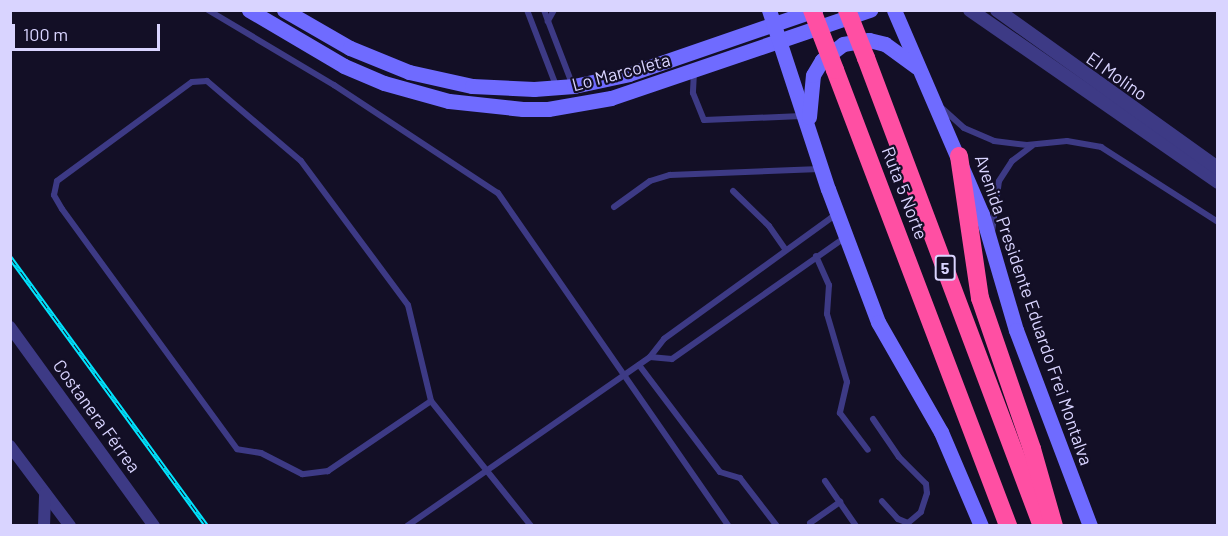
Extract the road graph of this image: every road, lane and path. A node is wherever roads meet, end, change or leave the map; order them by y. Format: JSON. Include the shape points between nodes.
{"nodes":[{"id":1,"x":208,"y":10,"type":"edge"},
{"id":2,"x":249,"y":10,"type":"edge"},
{"id":3,"x":527,"y":10,"type":"edge"},
{"id":4,"x":544,"y":10,"type":"edge"},
{"id":5,"x":555,"y":10,"type":"edge"},
{"id":6,"x":814,"y":10,"type":"edge"},
{"id":7,"x":847,"y":10,"type":"edge"},
{"id":8,"x":870,"y":10,"type":"edge"},
{"id":9,"x":894,"y":10,"type":"edge"},
{"id":10,"x":970,"y":10,"type":"edge"},
{"id":11,"x":997,"y":10,"type":"edge"},
{"id":12,"x":290,"y":14,"type":"edge"},
{"id":13,"x":772,"y":17,"type":"edge"},
{"id":14,"x":548,"y":21,"type":"junction"},
{"id":15,"x":320,"y":31,"type":"junction"},
{"id":16,"x":284,"y":32,"type":"junction"},
{"id":17,"x":781,"y":42,"type":"junction"},
{"id":18,"x":307,"y":45,"type":"junction"},
{"id":19,"x":694,"y":71,"type":"junction"},
{"id":20,"x":921,"y":71,"type":"junction"},
{"id":21,"x":574,"y":86,"type":"junction"},
{"id":22,"x":557,"y":88,"type":"junction"},
{"id":23,"x":933,"y":97,"type":"junction"},
{"id":24,"x":804,"y":115,"type":"junction"},
{"id":25,"x":810,"y":135,"type":"junction"},
{"id":26,"x":1038,"y":144,"type":"junction"},
{"id":27,"x":959,"y":156,"type":"junction"},
{"id":28,"x":1218,"y":168,"type":"edge"},
{"id":29,"x":821,"y":169,"type":"junction"},
{"id":30,"x":1218,"y":182,"type":"edge"},
{"id":31,"x":733,"y":190,"type":"dead end"},
{"id":32,"x":614,"y":207,"type":"dead end"},
{"id":33,"x":838,"y":216,"type":"junction"},
{"id":34,"x":1218,"y":222,"type":"edge"},
{"id":35,"x":846,"y":237,"type":"junction"},
{"id":36,"x":992,"y":240,"type":"junction"},
{"id":37,"x":786,"y":250,"type":"junction"},
{"id":38,"x":816,"y":256,"type":"junction"},
{"id":39,"x":10,"y":327,"type":"edge"},
{"id":40,"x":650,"y":357,"type":"junction"},
{"id":41,"x":639,"y":365,"type":"junction"},
{"id":42,"x":624,"y":376,"type":"junction"},
{"id":43,"x":431,"y":401,"type":"junction"},
{"id":44,"x":873,"y":419,"type":"dead end"},
{"id":45,"x":10,"y":446,"type":"edge"},
{"id":46,"x":868,"y":450,"type":"dead end"},
{"id":47,"x":489,"y":469,"type":"junction"},
{"id":48,"x":825,"y":481,"type":"dead end"},
{"id":49,"x":45,"y":493,"type":"junction"},
{"id":50,"x":882,"y":501,"type":"dead end"},
{"id":51,"x":840,"y":502,"type":"junction"},
{"id":52,"x":810,"y":523,"type":"dead end"},
{"id":53,"x":44,"y":525,"type":"edge"},
{"id":54,"x":70,"y":525,"type":"edge"},
{"id":55,"x":154,"y":525,"type":"edge"},
{"id":56,"x":407,"y":525,"type":"edge"},
{"id":57,"x":531,"y":525,"type":"edge"},
{"id":58,"x":729,"y":525,"type":"edge"},
{"id":59,"x":777,"y":525,"type":"edge"},
{"id":60,"x":854,"y":525,"type":"edge"},
{"id":61,"x":981,"y":525,"type":"edge"},
{"id":62,"x":1008,"y":525,"type":"edge"},
{"id":63,"x":1042,"y":525,"type":"edge"},
{"id":64,"x":1054,"y":525,"type":"edge"},
{"id":65,"x":1090,"y":525,"type":"edge"}],
"edges":[{"from":1,"to":42,"type":"lane","via":[[334,85],[498,193]]},
{"from":2,"to":16,"type":"main road","name":"Lo Marcoleta"},
{"from":3,"to":22,"type":"lane"},
{"from":4,"to":14,"type":"lane"},
{"from":5,"to":14,"type":"lane"},
{"from":6,"to":13,"type":"main road","name":"Lo Marcoleta"},
{"from":6,"to":62,"type":"highway","name":"Ruta 5 Norte","number":"5","bridge":true},
{"from":7,"to":63,"type":"highway","name":"Ruta 5 Norte","number":"5","bridge":true},
{"from":8,"to":17,"type":"main road","name":"Lo Marcoleta"},
{"from":9,"to":20,"type":"main road","name":"Avenida Presidente Eduardo Frei Montalva"},
{"from":10,"to":30,"type":"street","name":"El Molino"},
{"from":11,"to":28,"type":"street","name":"El Molino"},
{"from":12,"to":15,"type":"main road","name":"Lo Marcoleta"},
{"from":12,"to":16,"type":"main road"},
{"from":13,"to":17,"type":"main road"},
{"from":13,"to":21,"type":"main road","name":"Lo Marcoleta","via":[[629,74]]},
{"from":14,"to":21,"type":"lane"},
{"from":15,"to":18,"type":"main road"},
{"from":15,"to":22,"type":"main road","name":"Lo Marcoleta","via":[[369,57],[429,77],[492,88]]},
{"from":16,"to":18,"type":"main road","name":"Lo Marcoleta"},
{"from":17,"to":19,"type":"main road","name":"Lo Marcoleta"},
{"from":17,"to":24,"type":"main road"},
{"from":18,"to":19,"type":"main road","name":"Lo Marcoleta","via":[[384,83],[449,100],[498,107],[579,105]]},
{"from":19,"to":24,"type":"lane","via":[[693,93],[704,120]]},
{"from":20,"to":23,"type":"main road","name":"Avenida Presidente Eduardo Frei Montalva"},
{"from":20,"to":25,"type":"main road","via":[[893,48],[877,42],[852,42],[836,48],[822,60],[811,84]]},
{"from":21,"to":22,"type":"main road","name":"Lo Marcoleta"},
{"from":23,"to":26,"type":"lane","via":[[955,121],[984,138],[1016,145]]},
{"from":23,"to":27,"type":"main road","name":"Avenida Presidente Eduardo Frei Montalva"},
{"from":24,"to":25,"type":"main road"},
{"from":25,"to":29,"type":"main road"},
{"from":26,"to":34,"type":"lane","via":[[1077,141],[1112,152]]},
{"from":26,"to":36,"type":"lane","via":[[1017,155],[1003,174],[995,200]]},
{"from":27,"to":36,"type":"main road","name":"Avenida Presidente Eduardo Frei Montalva"},
{"from":27,"to":64,"type":"highway","via":[[980,298]]},
{"from":29,"to":32,"type":"lane","via":[[670,175],[650,181]]},
{"from":29,"to":33,"type":"main road"},
{"from":31,"to":37,"type":"lane","via":[[770,226]]},
{"from":33,"to":35,"type":"main road"},
{"from":33,"to":37,"type":"lane"},
{"from":35,"to":38,"type":"lane"},
{"from":35,"to":61,"type":"main road","via":[[884,335],[941,432]]},
{"from":36,"to":65,"type":"main road","name":"Avenida Presidente Eduardo Frei Montalva","via":[[1016,330]]},
{"from":37,"to":40,"type":"lane","via":[[664,339]]},
{"from":38,"to":40,"type":"lane","via":[[672,359]]},
{"from":38,"to":46,"type":"lane","via":[[829,285],[827,314],[848,382],[840,413]]},
{"from":39,"to":55,"type":"street","name":"Costanera Férrea"},
{"from":40,"to":41,"type":"lane"},
{"from":41,"to":42,"type":"lane"},
{"from":41,"to":59,"type":"lane","via":[[720,472],[740,478]]},
{"from":42,"to":47,"type":"lane"},
{"from":42,"to":58,"type":"lane"},
{"from":43,"to":43,"type":"lane","via":[[328,471],[302,474],[261,453],[237,449],[62,209],[54,195],[57,181],[192,82],[207,81],[301,161],[408,305]]},
{"from":43,"to":47,"type":"lane"},
{"from":44,"to":50,"type":"lane","via":[[899,457],[926,484],[927,493],[921,512],[908,523],[898,519]]},
{"from":45,"to":49,"type":"street"},
{"from":47,"to":56,"type":"lane"},
{"from":47,"to":57,"type":"lane"},
{"from":48,"to":51,"type":"lane"},
{"from":49,"to":53,"type":"street"},
{"from":49,"to":54,"type":"street"},
{"from":51,"to":52,"type":"lane"},
{"from":51,"to":60,"type":"lane"}]}
